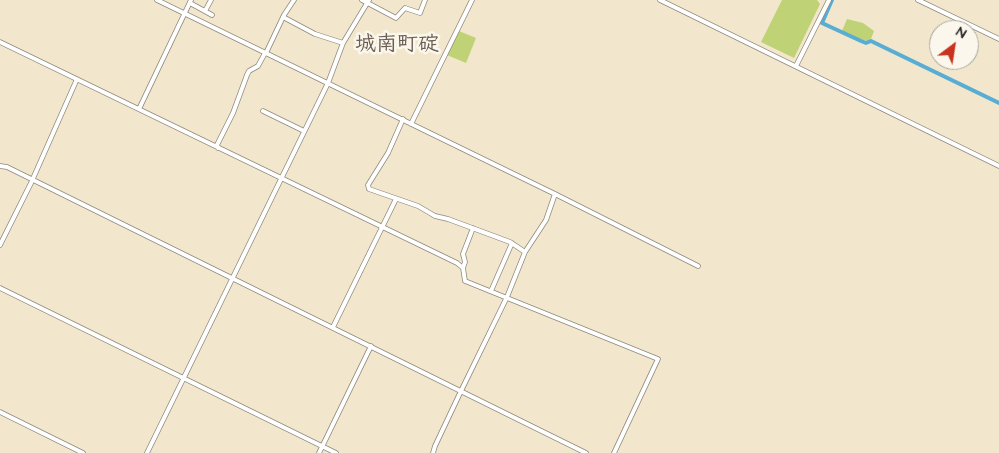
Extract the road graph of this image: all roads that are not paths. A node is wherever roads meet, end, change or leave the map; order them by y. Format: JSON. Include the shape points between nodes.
{"nodes":[{"id":1,"x":157,"y":0,"type":"edge"},
{"id":2,"x":211,"y":0,"type":"edge"},
{"id":3,"x":294,"y":0,"type":"edge"},
{"id":4,"x":362,"y":0,"type":"edge"},
{"id":5,"x":425,"y":0,"type":"edge"},
{"id":6,"x":472,"y":0,"type":"edge"},
{"id":7,"x":660,"y":0,"type":"edge"},
{"id":8,"x":829,"y":0,"type":"edge"},
{"id":9,"x":918,"y":0,"type":"edge"},
{"id":10,"x":368,"y":1,"type":"edge"},
{"id":11,"x":191,"y":2,"type":"edge"},
{"id":12,"x":205,"y":11,"type":"junction"},
{"id":13,"x":185,"y":14,"type":"junction"},
{"id":14,"x":212,"y":15,"type":"dead end"},
{"id":15,"x":283,"y":17,"type":"junction"},
{"id":16,"x":999,"y":39,"type":"edge"},
{"id":17,"x":0,"y":42,"type":"edge"},
{"id":18,"x":343,"y":43,"type":"junction"},
{"id":19,"x":266,"y":53,"type":"junction"},
{"id":20,"x":796,"y":66,"type":"junction"},
{"id":21,"x":78,"y":79,"type":"junction"},
{"id":22,"x":328,"y":83,"type":"junction"},
{"id":23,"x":139,"y":109,"type":"junction"},
{"id":24,"x":263,"y":111,"type":"dead end"},
{"id":25,"x":403,"y":119,"type":"junction"},
{"id":26,"x":411,"y":124,"type":"junction"},
{"id":27,"x":304,"y":131,"type":"junction"},
{"id":28,"x":218,"y":148,"type":"junction"},
{"id":29,"x":0,"y":166,"type":"edge"},
{"id":30,"x":999,"y":166,"type":"edge"},
{"id":31,"x":281,"y":178,"type":"junction"},
{"id":32,"x":32,"y":180,"type":"junction"},
{"id":33,"x":555,"y":194,"type":"junction"},
{"id":34,"x":396,"y":199,"type":"junction"},
{"id":35,"x":382,"y":227,"type":"junction"},
{"id":36,"x":473,"y":228,"type":"junction"},
{"id":37,"x":512,"y":243,"type":"junction"},
{"id":38,"x":0,"y":245,"type":"edge"},
{"id":39,"x":525,"y":252,"type":"junction"},
{"id":40,"x":698,"y":266,"type":"dead end"},
{"id":41,"x":463,"y":268,"type":"junction"},
{"id":42,"x":232,"y":278,"type":"junction"},
{"id":43,"x":0,"y":288,"type":"edge"},
{"id":44,"x":491,"y":291,"type":"junction"},
{"id":45,"x":507,"y":297,"type":"junction"},
{"id":46,"x":333,"y":328,"type":"junction"},
{"id":47,"x":371,"y":346,"type":"junction"},
{"id":48,"x":183,"y":379,"type":"junction"},
{"id":49,"x":461,"y":391,"type":"junction"},
{"id":50,"x":0,"y":412,"type":"edge"},
{"id":51,"x":322,"y":446,"type":"junction"},
{"id":52,"x":83,"y":453,"type":"edge"},
{"id":53,"x":147,"y":453,"type":"edge"},
{"id":54,"x":319,"y":453,"type":"edge"},
{"id":55,"x":336,"y":453,"type":"edge"},
{"id":56,"x":433,"y":453,"type":"edge"},
{"id":57,"x":586,"y":453,"type":"edge"},
{"id":58,"x":614,"y":453,"type":"edge"}],
"edges":[{"from":1,"to":13,"type":"street"},
{"from":2,"to":12,"type":"street"},
{"from":3,"to":15,"type":"street"},
{"from":4,"to":10,"type":"street"},
{"from":5,"to":10,"type":"street","via":[[420,13],[404,8],[396,18]]},
{"from":6,"to":26,"type":"street"},
{"from":7,"to":20,"type":"street"},
{"from":8,"to":20,"type":"street"},
{"from":9,"to":16,"type":"street"},
{"from":10,"to":18,"type":"street"},
{"from":11,"to":12,"type":"street"},
{"from":11,"to":13,"type":"street"},
{"from":12,"to":14,"type":"street"},
{"from":13,"to":19,"type":"street"},
{"from":13,"to":23,"type":"street"},
{"from":15,"to":18,"type":"street","via":[[315,34]]},
{"from":15,"to":19,"type":"street"},
{"from":17,"to":21,"type":"street"},
{"from":18,"to":22,"type":"street"},
{"from":19,"to":22,"type":"street"},
{"from":19,"to":28,"type":"street","via":[[258,66],[249,71],[216,145]]},
{"from":20,"to":30,"type":"street"},
{"from":21,"to":23,"type":"street"},
{"from":21,"to":32,"type":"street"},
{"from":22,"to":25,"type":"street"},
{"from":22,"to":27,"type":"street"},
{"from":23,"to":28,"type":"street"},
{"from":24,"to":27,"type":"street"},
{"from":25,"to":26,"type":"street"},
{"from":25,"to":34,"type":"street","via":[[368,188]]},
{"from":26,"to":33,"type":"street"},
{"from":27,"to":31,"type":"street"},
{"from":28,"to":31,"type":"street"},
{"from":29,"to":32,"type":"street"},
{"from":31,"to":35,"type":"street"},
{"from":31,"to":42,"type":"street"},
{"from":32,"to":38,"type":"street"},
{"from":32,"to":42,"type":"street"},
{"from":33,"to":39,"type":"street","via":[[546,220]]},
{"from":33,"to":40,"type":"street"},
{"from":34,"to":35,"type":"street"},
{"from":34,"to":36,"type":"street"},
{"from":35,"to":41,"type":"street"},
{"from":35,"to":46,"type":"street"},
{"from":36,"to":37,"type":"street"},
{"from":36,"to":41,"type":"street","via":[[463,254]]},
{"from":37,"to":39,"type":"street"},
{"from":37,"to":44,"type":"street"},
{"from":39,"to":45,"type":"street"},
{"from":41,"to":44,"type":"street","via":[[465,281]]},
{"from":42,"to":46,"type":"street"},
{"from":42,"to":48,"type":"street"},
{"from":43,"to":48,"type":"street"},
{"from":44,"to":45,"type":"street"},
{"from":45,"to":49,"type":"street"},
{"from":45,"to":58,"type":"street","via":[[658,359]]},
{"from":46,"to":47,"type":"street"},
{"from":47,"to":49,"type":"street"},
{"from":47,"to":51,"type":"street"},
{"from":48,"to":51,"type":"street"},
{"from":48,"to":53,"type":"street"},
{"from":49,"to":56,"type":"street"},
{"from":49,"to":57,"type":"street"},
{"from":50,"to":52,"type":"street"},
{"from":51,"to":54,"type":"street"},
{"from":51,"to":55,"type":"street"}]}
